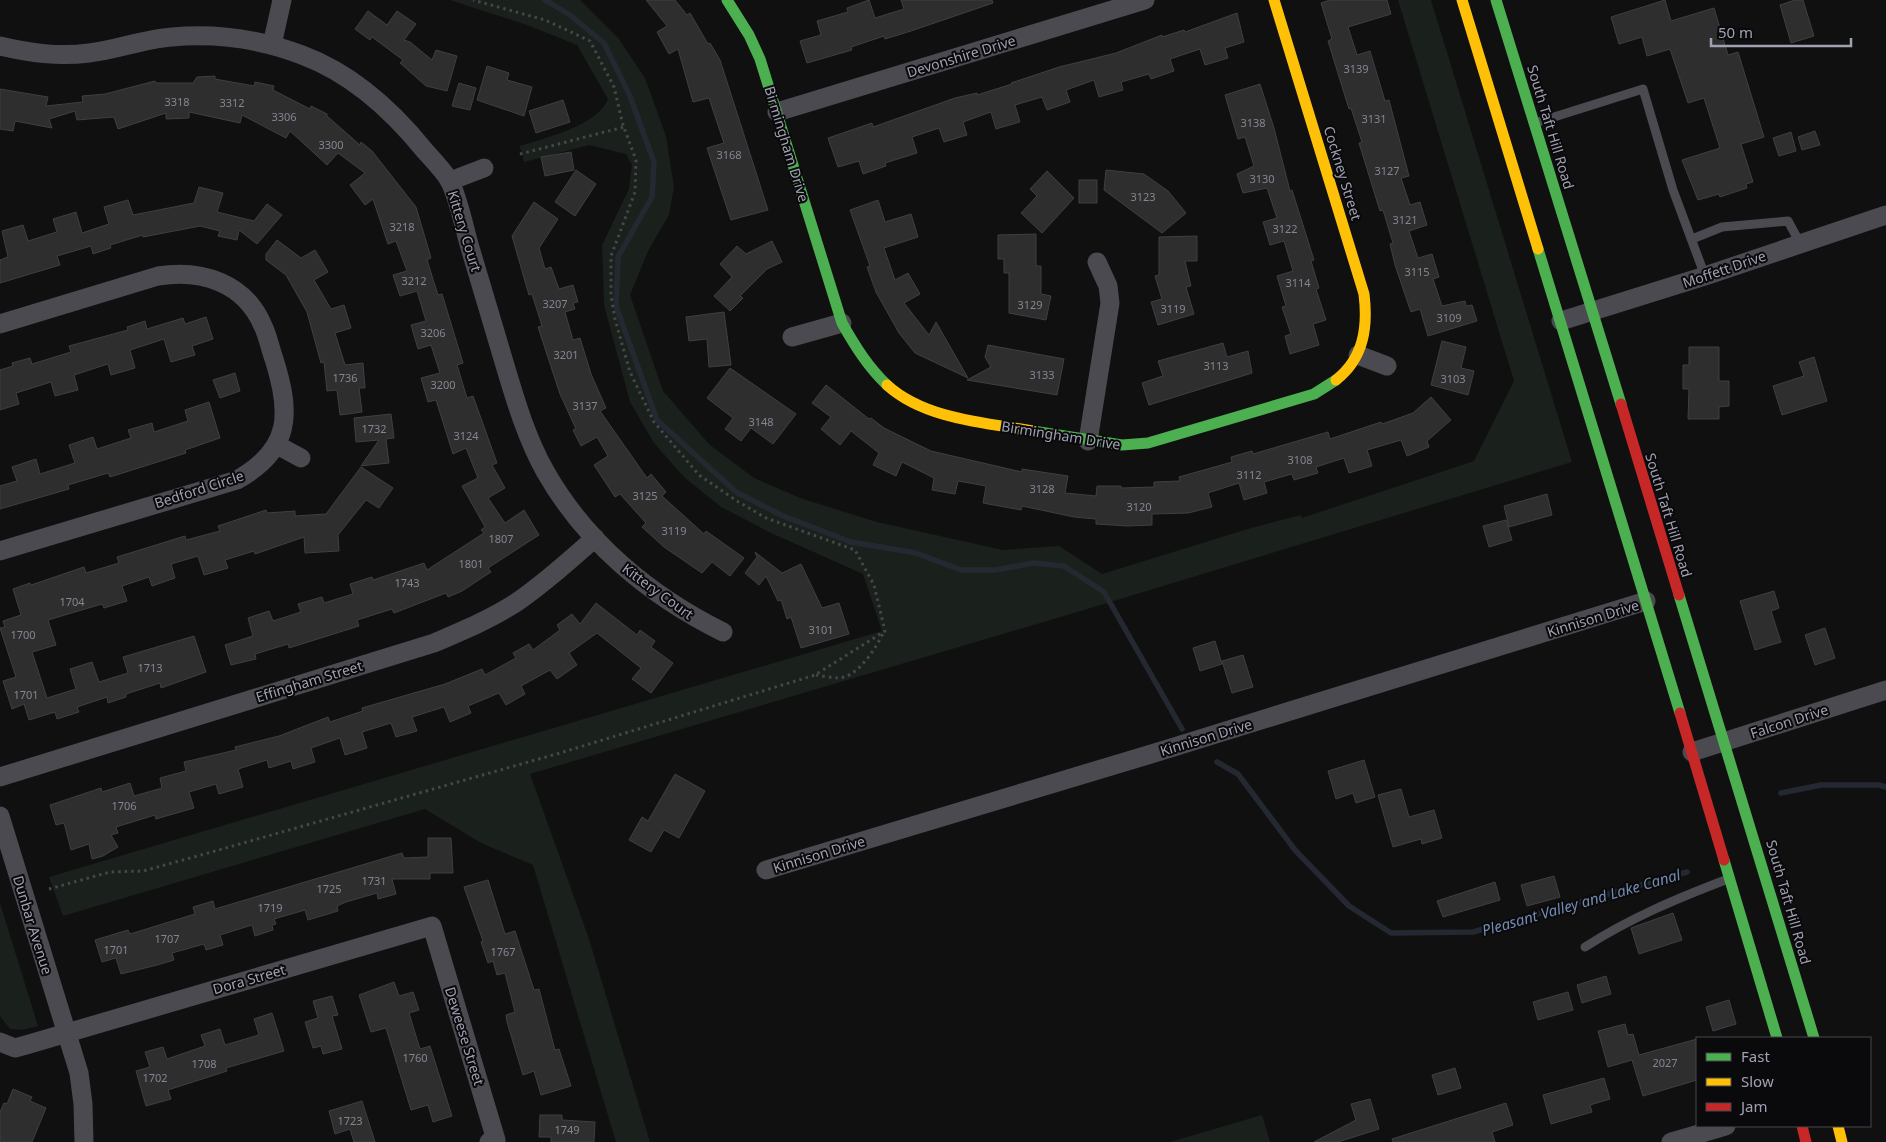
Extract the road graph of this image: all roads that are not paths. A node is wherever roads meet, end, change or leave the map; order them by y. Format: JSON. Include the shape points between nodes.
{"nodes":[{"id":1,"x":282,"y":0,"type":"edge"},
{"id":2,"x":727,"y":0,"type":"edge"},
{"id":3,"x":1145,"y":0,"type":"edge"},
{"id":4,"x":1274,"y":0,"type":"edge"},
{"id":5,"x":1462,"y":0,"type":"edge"},
{"id":6,"x":1496,"y":0,"type":"edge"},
{"id":7,"x":272,"y":45,"type":"junction"},
{"id":8,"x":0,"y":46,"type":"edge"},
{"id":9,"x":777,"y":112,"type":"junction"},
{"id":10,"x":1534,"y":124,"type":"junction"},
{"id":11,"x":484,"y":168,"type":"dead end"},
{"id":12,"x":450,"y":181,"type":"junction"},
{"id":13,"x":1886,"y":215,"type":"edge"},
{"id":14,"x":1692,"y":239,"type":"junction"},
{"id":15,"x":1800,"y":243,"type":"junction"},
{"id":16,"x":1097,"y":262,"type":"dead end"},
{"id":17,"x":1705,"y":276,"type":"junction"},
{"id":18,"x":1592,"y":312,"type":"junction"},
{"id":19,"x":1561,"y":322,"type":"junction"},
{"id":20,"x":842,"y":323,"type":"junction"},
{"id":21,"x":0,"y":324,"type":"edge"},
{"id":22,"x":792,"y":337,"type":"dead end"},
{"id":23,"x":1358,"y":355,"type":"junction"},
{"id":24,"x":1387,"y":366,"type":"dead end"},
{"id":25,"x":1088,"y":441,"type":"junction"},
{"id":26,"x":276,"y":445,"type":"junction"},
{"id":27,"x":301,"y":458,"type":"dead end"},
{"id":28,"x":595,"y":538,"type":"junction"},
{"id":29,"x":0,"y":551,"type":"edge"},
{"id":30,"x":1646,"y":601,"type":"junction"},
{"id":31,"x":723,"y":632,"type":"dead end"},
{"id":32,"x":1886,"y":690,"type":"edge"},
{"id":33,"x":1724,"y":743,"type":"junction"},
{"id":34,"x":1692,"y":752,"type":"junction"},
{"id":35,"x":0,"y":777,"type":"edge"},
{"id":36,"x":0,"y":816,"type":"edge"},
{"id":37,"x":766,"y":870,"type":"dead end"},
{"id":38,"x":1730,"y":878,"type":"junction"},
{"id":39,"x":432,"y":926,"type":"joint"},
{"id":40,"x":1586,"y":947,"type":"dead end"},
{"id":41,"x":66,"y":1033,"type":"junction"},
{"id":42,"x":1778,"y":1037,"type":"edge"},
{"id":43,"x":1814,"y":1037,"type":"edge"},
{"id":44,"x":0,"y":1042,"type":"edge"},
{"id":45,"x":1722,"y":1127,"type":"edge"},
{"id":46,"x":1802,"y":1127,"type":"edge"},
{"id":47,"x":1838,"y":1127,"type":"edge"},
{"id":48,"x":84,"y":1142,"type":"edge"},
{"id":49,"x":489,"y":1142,"type":"edge"},
{"id":50,"x":1670,"y":1142,"type":"edge"},
{"id":51,"x":1806,"y":1142,"type":"edge"},
{"id":52,"x":1842,"y":1142,"type":"edge"}],
"edges":[{"from":1,"to":7,"type":"street"},
{"from":2,"to":9,"type":"main road","name":"Birmingham Drive","via":[[760,59]]},
{"from":3,"to":9,"type":"street","name":"Devonshire Drive"},
{"from":4,"to":23,"type":"main road","name":"Cockney Street","via":[[1364,294],[1368,323]]},
{"from":5,"to":19,"type":"main road"},
{"from":6,"to":10,"type":"main road","name":"South Taft Hill Road"},
{"from":7,"to":8,"type":"street","name":"Kittery Court","via":[[205,35],[146,40],[91,53],[60,55]]},
{"from":7,"to":12,"type":"street","name":"Kittery Court","via":[[304,56],[354,82],[408,130]]},
{"from":9,"to":20,"type":"main road","name":"Birmingham Drive"},
{"from":10,"to":14,"type":"lane","via":[[1642,89],[1673,190]]},
{"from":10,"to":18,"type":"main road","name":"South Taft Hill Road"},
{"from":11,"to":12,"type":"street"},
{"from":12,"to":28,"type":"street","name":"Kittery Court","via":[[526,431],[549,478]]},
{"from":13,"to":15,"type":"street","name":"Moffett Drive"},
{"from":14,"to":15,"type":"lane","via":[[1722,227],[1788,221]]},
{"from":14,"to":17,"type":"lane"},
{"from":15,"to":17,"type":"street","name":"Moffett Drive"},
{"from":16,"to":25,"type":"street","via":[[1108,286],[1110,303]]},
{"from":17,"to":18,"type":"street","name":"Moffett Drive"},
{"from":18,"to":19,"type":"street","name":"Moffett Drive"},
{"from":18,"to":33,"type":"main road","name":"South Taft Hill Road"},
{"from":19,"to":30,"type":"main road"},
{"from":20,"to":22,"type":"street"},
{"from":20,"to":25,"type":"main road","name":"Birmingham Drive","via":[[853,347],[869,368],[888,386],[923,408],[948,416]]},
{"from":21,"to":26,"type":"street","name":"Bedford Circle","via":[[158,276],[185,273],[212,278],[240,293],[264,326],[284,394],[285,414]]},
{"from":23,"to":24,"type":"street"},
{"from":23,"to":25,"type":"main road","name":"Birmingham Drive","via":[[1346,373],[1314,394],[1148,443],[1122,445]]},
{"from":26,"to":27,"type":"street"},
{"from":26,"to":29,"type":"street","name":"Bedford Circle","via":[[264,461],[237,480]]},
{"from":28,"to":31,"type":"street","name":"Kittery Court","via":[[640,581],[674,605]]},
{"from":28,"to":35,"type":"street","name":"Effingham Street","via":[[516,603],[476,626],[434,643]]},
{"from":30,"to":34,"type":"main road"},
{"from":30,"to":37,"type":"street","name":"Kinnison Drive"},
{"from":32,"to":33,"type":"street","name":"Falcon Drive"},
{"from":33,"to":34,"type":"street","name":"Falcon Drive"},
{"from":33,"to":43,"type":"main road","name":"South Taft Hill Road"},
{"from":34,"to":38,"type":"main road"},
{"from":36,"to":41,"type":"street","name":"Dunbar Avenue"},
{"from":38,"to":40,"type":"lane","via":[[1613,929]]},
{"from":38,"to":42,"type":"main road"},
{"from":39,"to":41,"type":"street","name":"Dora Street"},
{"from":39,"to":49,"type":"street","name":"Deweese Street","via":[[496,1140]]},
{"from":41,"to":44,"type":"street","via":[[15,1048]]},
{"from":41,"to":48,"type":"street","name":"Dunbar Avenue","via":[[80,1081]]},
{"from":45,"to":50,"type":"street"},
{"from":46,"to":51,"type":"main road"},
{"from":47,"to":52,"type":"main road"}]}
